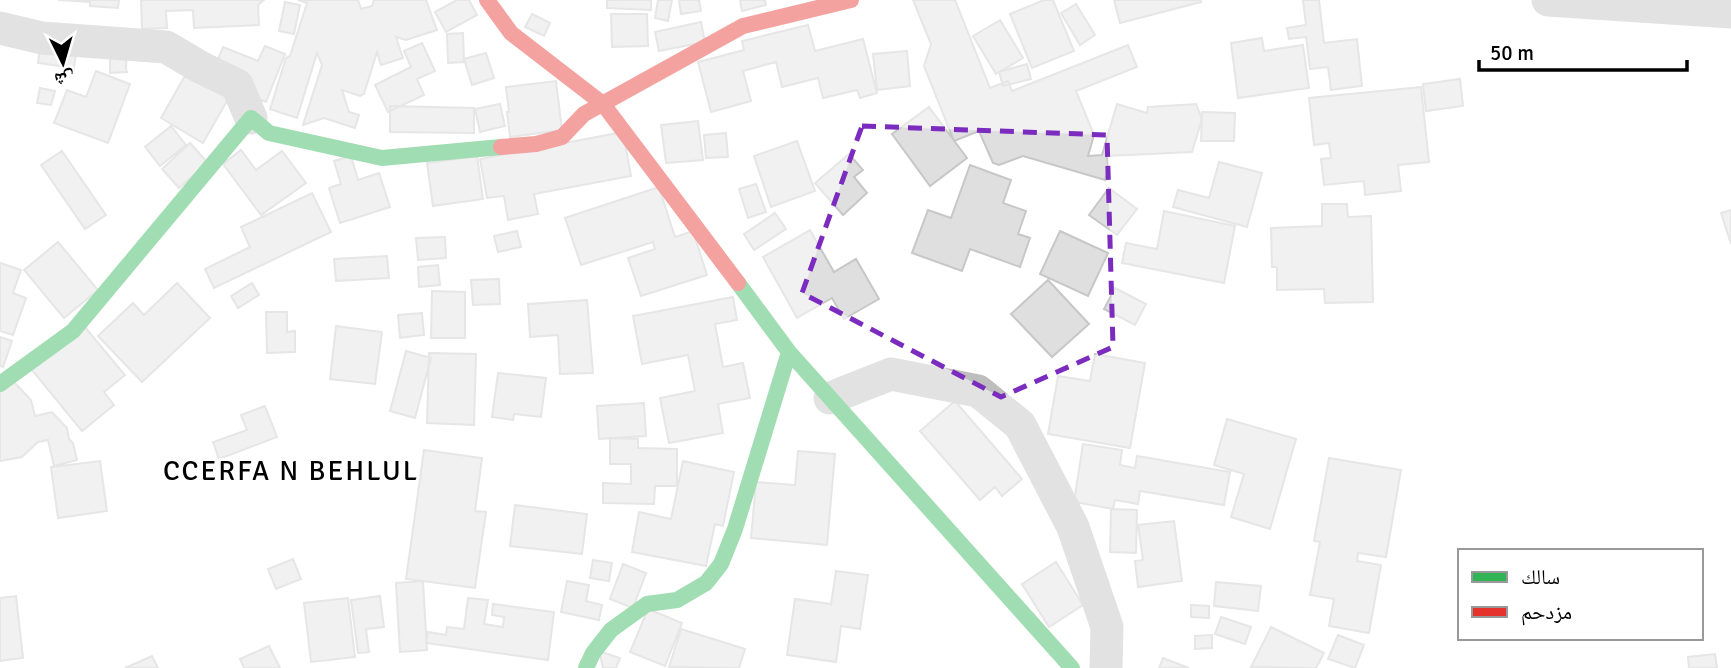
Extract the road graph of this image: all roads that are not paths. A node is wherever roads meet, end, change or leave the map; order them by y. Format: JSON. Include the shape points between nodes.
{"nodes":[{"id":1,"x":487,"y":0,"type":"edge"},
{"id":2,"x":851,"y":0,"type":"edge"},
{"id":3,"x":1548,"y":0,"type":"edge"},
{"id":4,"x":1731,"y":12,"type":"edge"},
{"id":5,"x":0,"y":28,"type":"edge"},
{"id":6,"x":603,"y":104,"type":"junction"},
{"id":7,"x":251,"y":118,"type":"junction"},
{"id":8,"x":789,"y":352,"type":"junction"},
{"id":9,"x":0,"y":384,"type":"edge"},
{"id":10,"x":830,"y":398,"type":"junction"},
{"id":11,"x":1061,"y":662,"type":"edge"},
{"id":12,"x":586,"y":668,"type":"edge"},
{"id":13,"x":1106,"y":668,"type":"edge"}],
"edges":[{"from":1,"to":6,"type":"street","via":[[511,33]]},
{"from":2,"to":6,"type":"street","via":[[743,26]]},
{"from":3,"to":4,"type":"street"},
{"from":5,"to":7,"type":"street","via":[[42,38],[166,47],[237,85]]},
{"from":6,"to":7,"type":"street","via":[[584,114],[562,137],[536,144],[382,158],[269,133]]},
{"from":6,"to":8,"type":"street"},
{"from":7,"to":9,"type":"street","via":[[73,331]]},
{"from":8,"to":10,"type":"street"},
{"from":8,"to":12,"type":"street","via":[[721,564],[706,583],[677,600],[648,604],[611,630]]},
{"from":10,"to":11,"type":"street"},
{"from":10,"to":13,"type":"street","via":[[891,374],[978,391],[1020,425],[1073,527],[1107,627]]}]}
